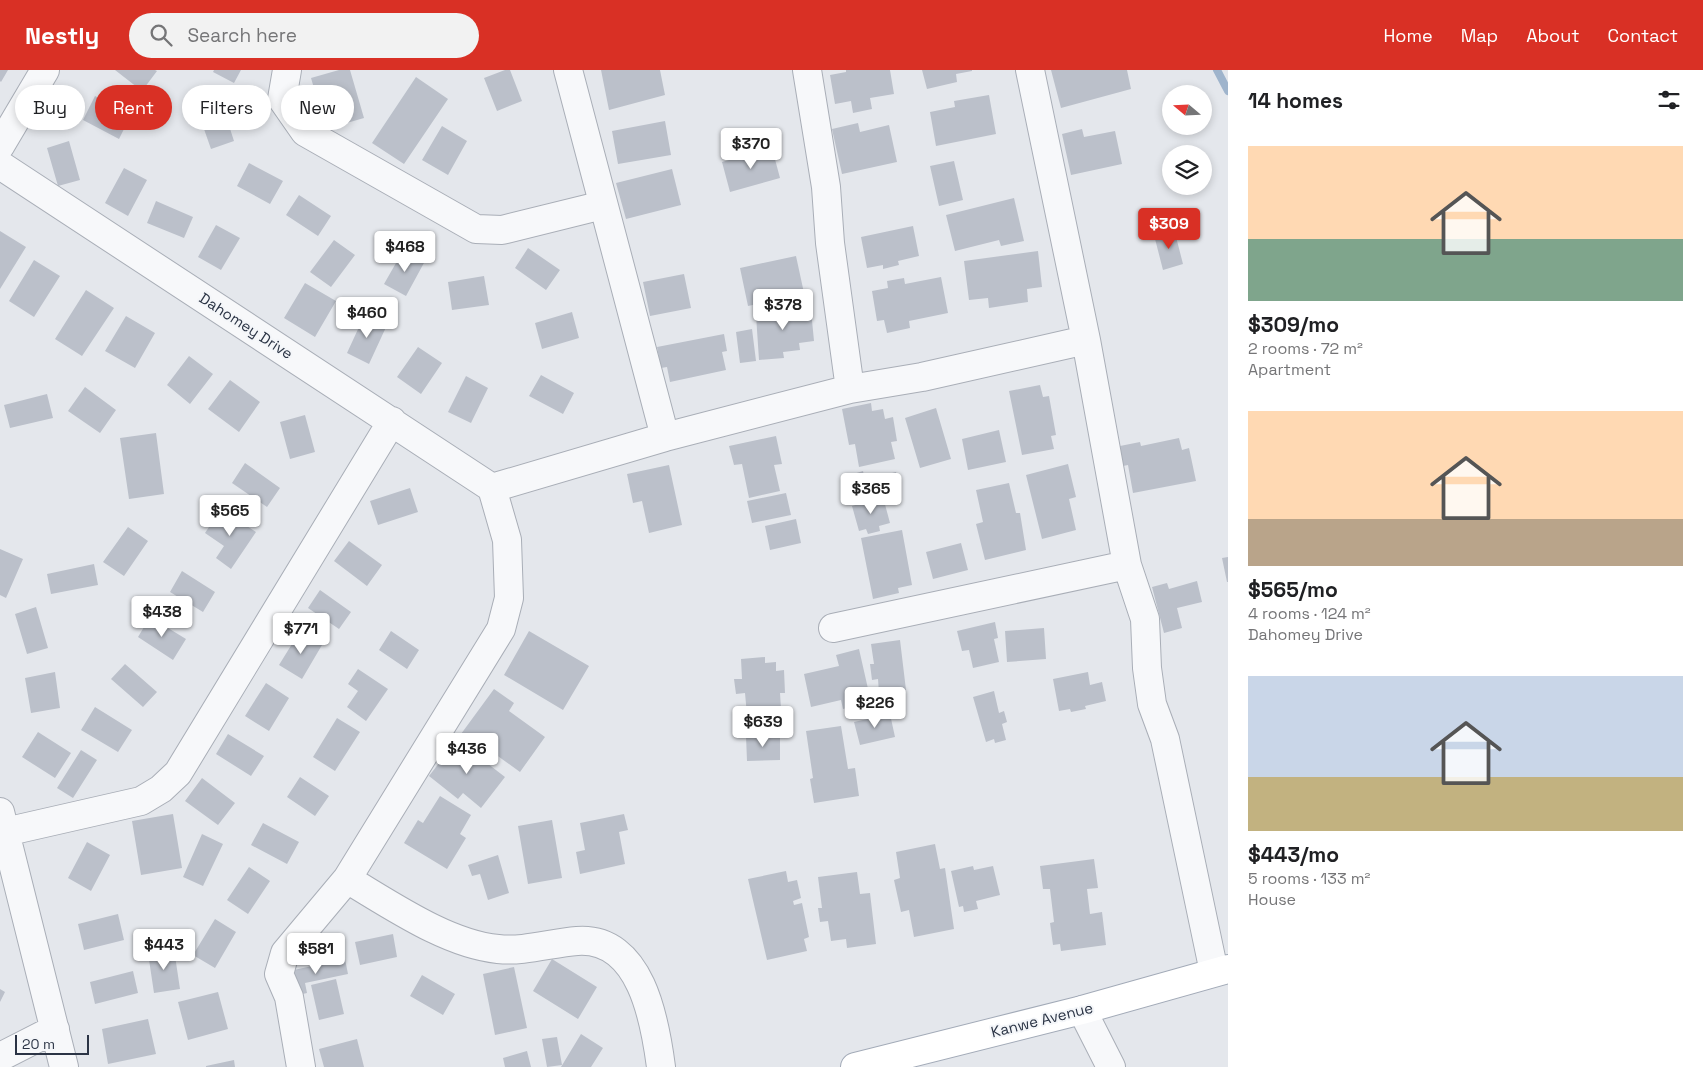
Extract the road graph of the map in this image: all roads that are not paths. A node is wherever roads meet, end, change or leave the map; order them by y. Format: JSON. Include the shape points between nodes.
{"nodes":[{"id":1,"x":45,"y":70,"type":"edge"},
{"id":2,"x":288,"y":70,"type":"edge"},
{"id":3,"x":568,"y":70,"type":"edge"},
{"id":4,"x":807,"y":70,"type":"edge"},
{"id":5,"x":1030,"y":70,"type":"edge"},
{"id":6,"x":0,"y":146,"type":"edge"},
{"id":7,"x":0,"y":165,"type":"edge"},
{"id":8,"x":603,"y":205,"type":"junction"},
{"id":9,"x":1086,"y":340,"type":"junction"},
{"id":10,"x":850,"y":389,"type":"junction"},
{"id":11,"x":392,"y":422,"type":"junction"},
{"id":12,"x":666,"y":436,"type":"junction"},
{"id":13,"x":492,"y":488,"type":"junction"},
{"id":14,"x":1126,"y":566,"type":"junction"},
{"id":15,"x":834,"y":628,"type":"dead end"},
{"id":16,"x":2,"y":822,"type":"edge"},
{"id":17,"x":347,"y":879,"type":"junction"},
{"id":18,"x":1221,"y":970,"type":"edge"},
{"id":19,"x":1082,"y":1010,"type":"junction"},
{"id":20,"x":55,"y":1029,"type":"junction"},
{"id":21,"x":0,"y":1057,"type":"edge"},
{"id":22,"x":64,"y":1067,"type":"edge"},
{"id":23,"x":301,"y":1067,"type":"edge"},
{"id":24,"x":661,"y":1067,"type":"edge"},
{"id":25,"x":855,"y":1067,"type":"edge"},
{"id":26,"x":1111,"y":1067,"type":"edge"}],
"edges":[{"from":1,"to":6,"type":"street"},
{"from":2,"to":8,"type":"street","via":[[282,99],[305,132],[476,229],[502,230]]},
{"from":3,"to":8,"type":"street"},
{"from":4,"to":10,"type":"street","via":[[826,187],[830,243]]},
{"from":5,"to":9,"type":"street"},
{"from":7,"to":11,"type":"street","name":"Dahomey Drive"},
{"from":8,"to":12,"type":"street"},
{"from":9,"to":10,"type":"street","via":[[922,377]]},
{"from":9,"to":14,"type":"street"},
{"from":10,"to":12,"type":"street"},
{"from":11,"to":13,"type":"street","name":"Dahomey Drive"},
{"from":11,"to":16,"type":"street","via":[[178,773],[141,801]]},
{"from":12,"to":13,"type":"street"},
{"from":13,"to":17,"type":"street","via":[[507,540],[509,598],[501,629]]},
{"from":14,"to":15,"type":"street"},
{"from":14,"to":18,"type":"street","via":[[1145,619],[1152,704],[1165,739]]},
{"from":16,"to":20,"type":"street"},
{"from":17,"to":23,"type":"street","via":[[285,953],[279,974],[289,997]]},
{"from":17,"to":24,"type":"street","via":[[398,909],[470,944],[499,950],[579,941],[594,942],[612,949],[626,962],[643,987],[656,1032]]},
{"from":18,"to":19,"type":"main road","name":"Kanwe Avenue"},
{"from":19,"to":25,"type":"main road","name":"Kanwe Avenue"},
{"from":19,"to":26,"type":"street"},
{"from":20,"to":21,"type":"street"},
{"from":20,"to":22,"type":"street"}]}
